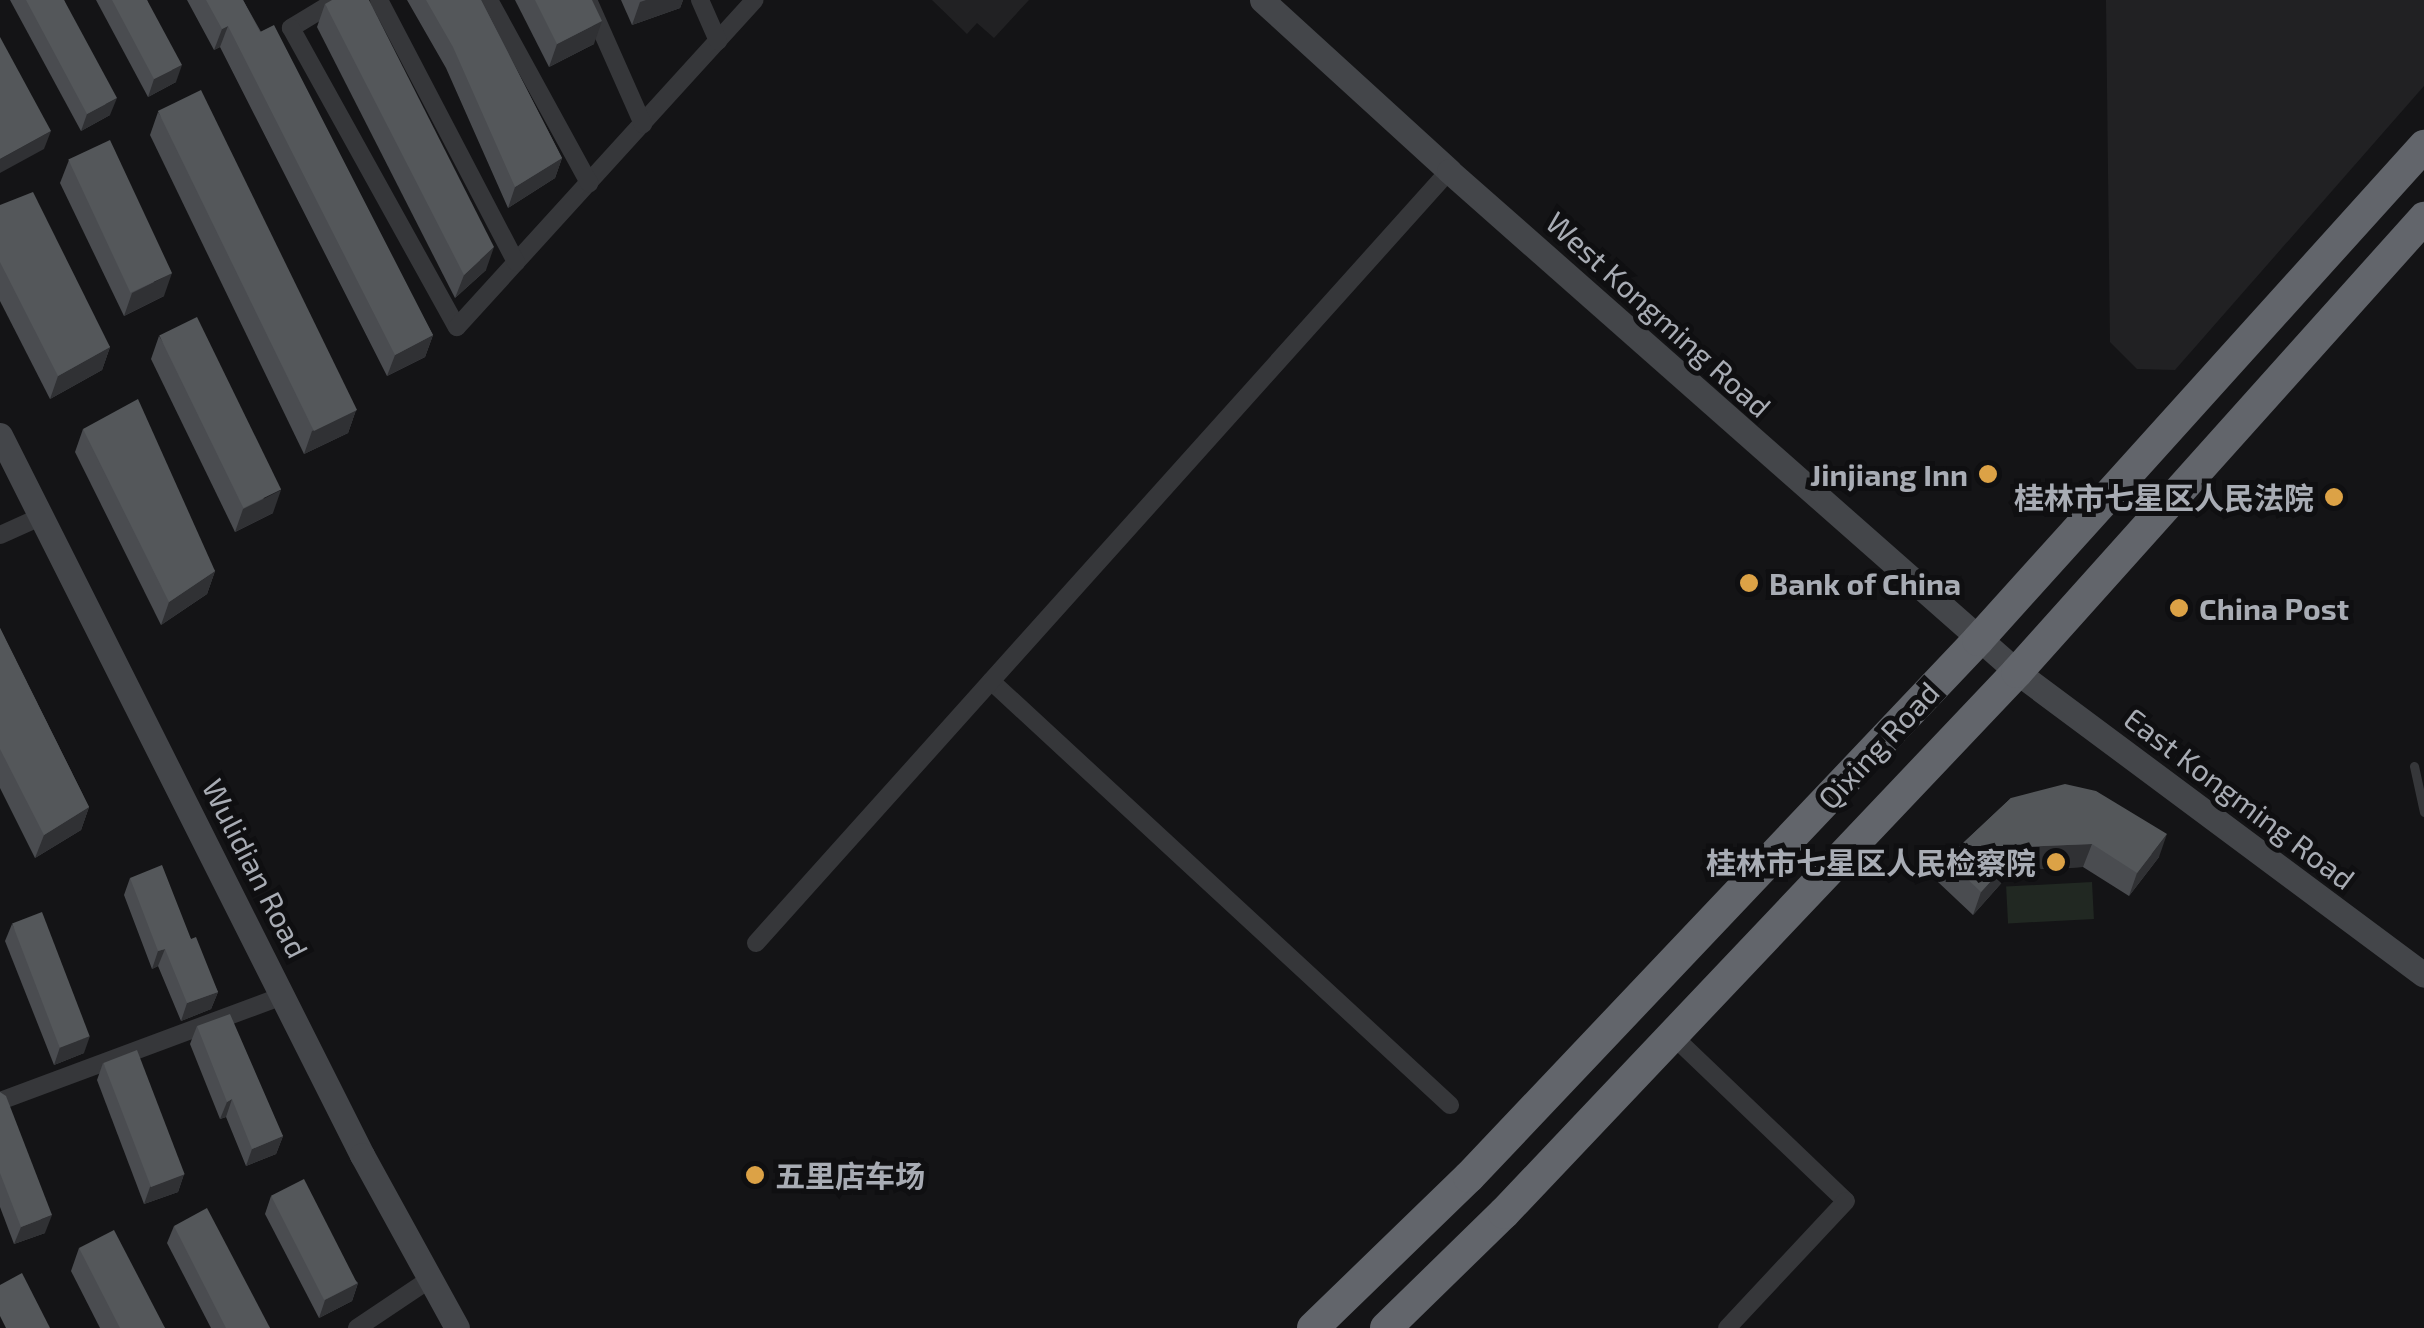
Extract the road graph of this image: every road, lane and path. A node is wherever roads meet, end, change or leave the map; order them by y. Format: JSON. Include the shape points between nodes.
{"nodes":[{"id":1,"x":338,"y":0,"type":"edge"},
{"id":2,"x":380,"y":0,"type":"edge"},
{"id":3,"x":489,"y":0,"type":"edge"},
{"id":4,"x":588,"y":0,"type":"edge"},
{"id":5,"x":700,"y":0,"type":"edge"},
{"id":6,"x":755,"y":0,"type":"edge"},
{"id":7,"x":1262,"y":0,"type":"edge"},
{"id":8,"x":718,"y":41,"type":"junction"},
{"id":9,"x":642,"y":124,"type":"junction"},
{"id":10,"x":2424,"y":146,"type":"edge"},
{"id":11,"x":1448,"y":171,"type":"junction"},
{"id":12,"x":588,"y":183,"type":"junction"},
{"id":13,"x":2424,"y":218,"type":"edge"},
{"id":14,"x":516,"y":262,"type":"junction"},
{"id":15,"x":0,"y":435,"type":"edge"},
{"id":16,"x":40,"y":518,"type":"junction"},
{"id":17,"x":0,"y":535,"type":"edge"},
{"id":18,"x":1978,"y":640,"type":"junction"},
{"id":19,"x":2017,"y":672,"type":"junction"},
{"id":20,"x":991,"y":681,"type":"junction"},
{"id":21,"x":2414,"y":766,"type":"dead end"},
{"id":22,"x":2424,"y":812,"type":"edge"},
{"id":23,"x":756,"y":943,"type":"dead end"},
{"id":24,"x":2424,"y":975,"type":"edge"},
{"id":25,"x":283,"y":996,"type":"junction"},
{"id":26,"x":1672,"y":1036,"type":"junction"},
{"id":27,"x":0,"y":1101,"type":"edge"},
{"id":28,"x":1450,"y":1105,"type":"dead end"},
{"id":29,"x":430,"y":1279,"type":"junction"},
{"id":30,"x":357,"y":1328,"type":"edge"},
{"id":31,"x":457,"y":1328,"type":"edge"},
{"id":32,"x":1314,"y":1328,"type":"edge"},
{"id":33,"x":1386,"y":1328,"type":"edge"},
{"id":34,"x":1727,"y":1328,"type":"edge"}],
"edges":[{"from":1,"to":14,"type":"street","via":[[290,28],[457,327]]},
{"from":2,"to":14,"type":"street"},
{"from":3,"to":12,"type":"street"},
{"from":4,"to":9,"type":"street"},
{"from":5,"to":8,"type":"street"},
{"from":6,"to":8,"type":"street"},
{"from":7,"to":11,"type":"main road","name":"West Kongming Road"},
{"from":8,"to":9,"type":"street"},
{"from":9,"to":12,"type":"street"},
{"from":10,"to":18,"type":"highway","name":"Qixing Road"},
{"from":11,"to":18,"type":"main road","name":"West Kongming Road"},
{"from":11,"to":20,"type":"street"},
{"from":12,"to":14,"type":"street"},
{"from":13,"to":19,"type":"highway","name":"Qixing Road"},
{"from":15,"to":16,"type":"main road","name":"Wulidian Road"},
{"from":16,"to":17,"type":"street"},
{"from":16,"to":25,"type":"main road","name":"Wulidian Road"},
{"from":18,"to":19,"type":"main road","name":"West Kongming Road"},
{"from":18,"to":32,"type":"highway","name":"Qixing Road","via":[[1469,1178]]},
{"from":19,"to":24,"type":"main road","name":"East Kongming Road"},
{"from":19,"to":26,"type":"highway","name":"Qixing Road"},
{"from":20,"to":23,"type":"street"},
{"from":20,"to":28,"type":"street"},
{"from":21,"to":22,"type":"lane"},
{"from":25,"to":27,"type":"street"},
{"from":25,"to":29,"type":"main road","name":"Wulidian Road"},
{"from":26,"to":33,"type":"highway","name":"Qixing Road"},
{"from":26,"to":34,"type":"street","via":[[1846,1200]]},
{"from":29,"to":30,"type":"street"},
{"from":29,"to":31,"type":"main road","name":"Wulidian Road"}]}
